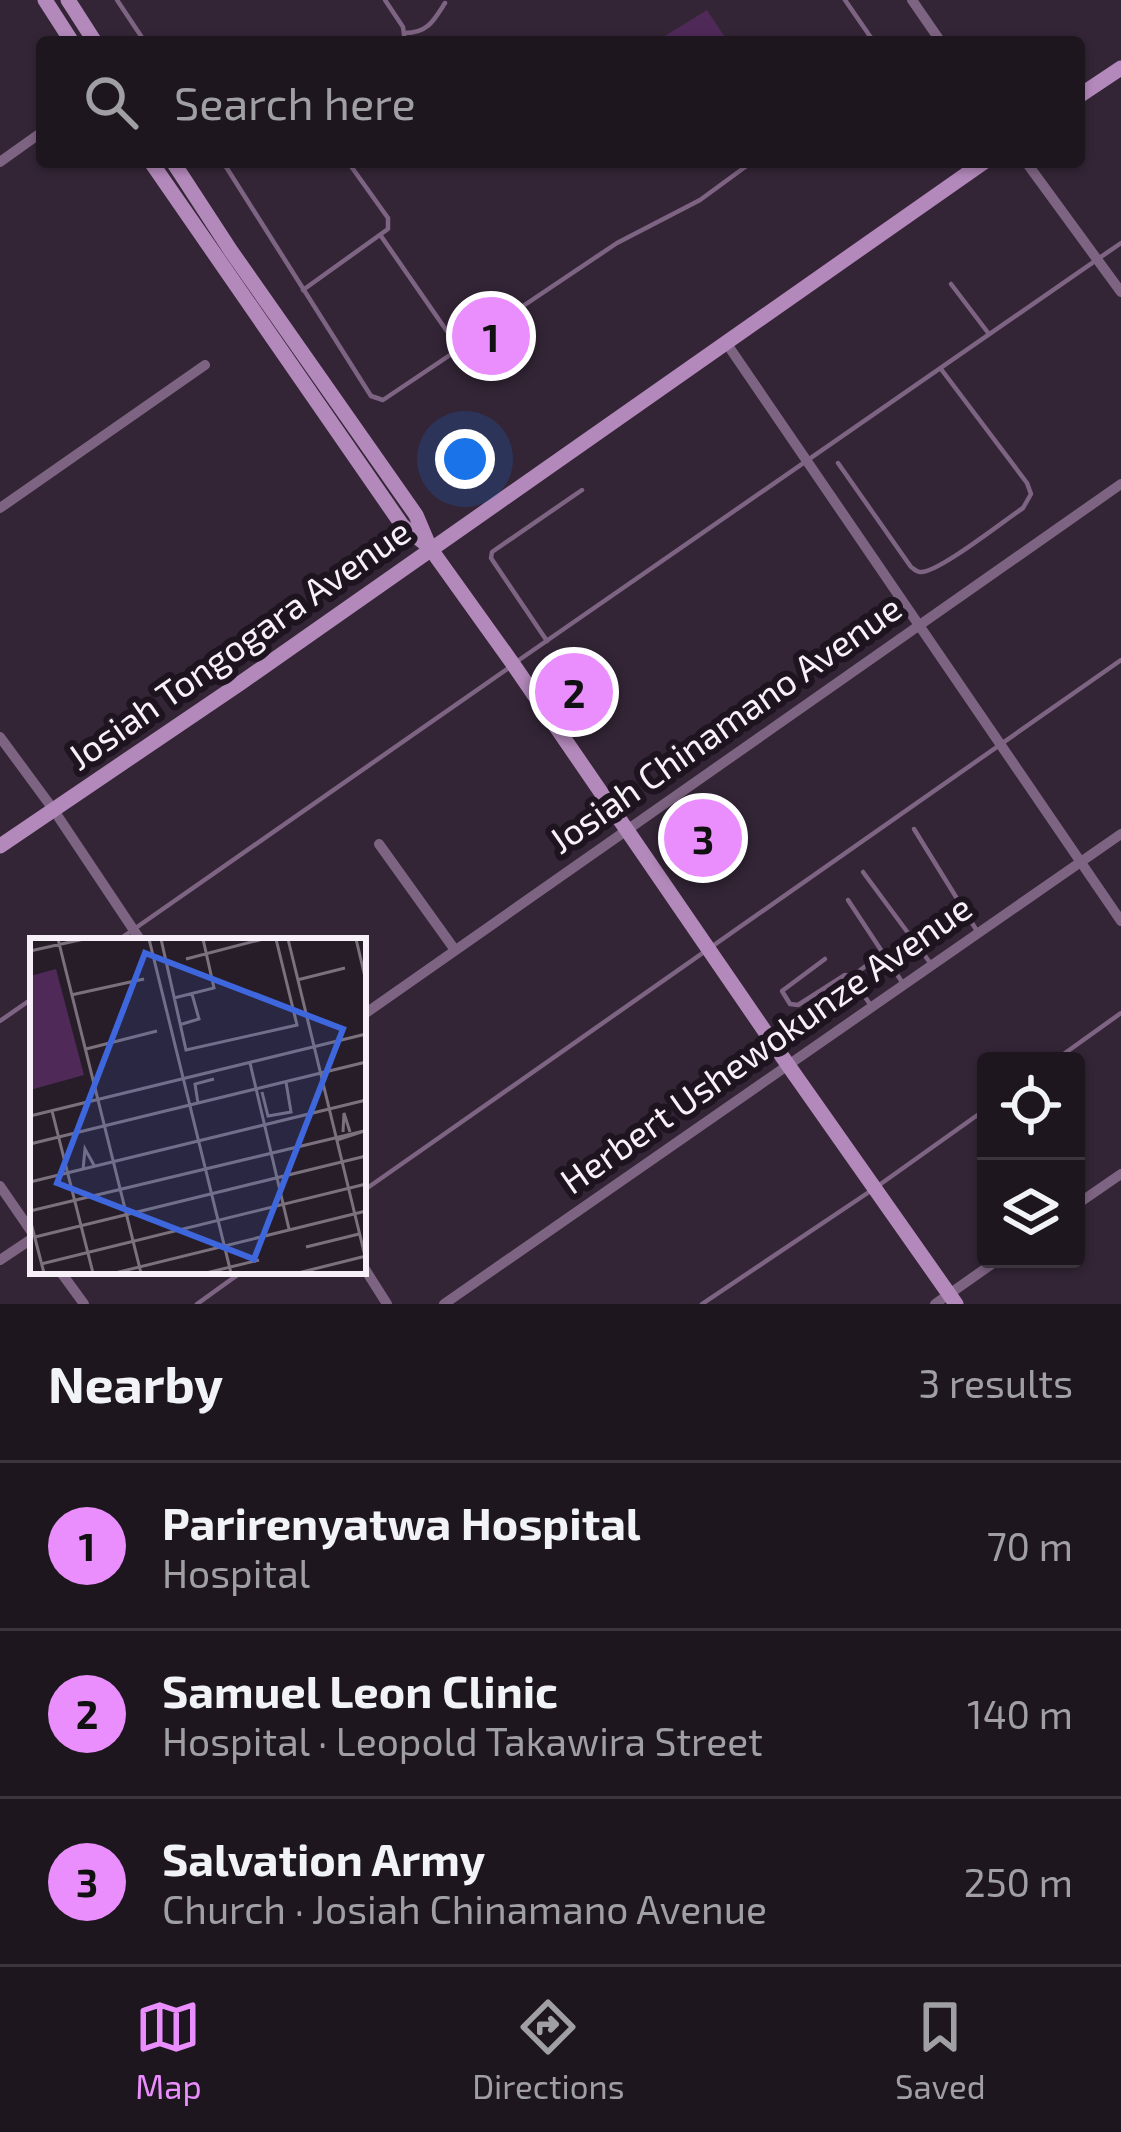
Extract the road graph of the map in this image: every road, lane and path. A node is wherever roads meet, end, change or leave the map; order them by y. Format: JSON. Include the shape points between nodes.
{"nodes":[{"id":1,"x":45,"y":0,"type":"edge"},
{"id":2,"x":68,"y":0,"type":"edge"},
{"id":3,"x":118,"y":0,"type":"edge"},
{"id":4,"x":385,"y":0,"type":"edge"},
{"id":5,"x":844,"y":0,"type":"edge"},
{"id":6,"x":912,"y":0,"type":"edge"},
{"id":7,"x":445,"y":3,"type":"dead end"},
{"id":8,"x":68,"y":36,"type":"edge"},
{"id":9,"x":91,"y":36,"type":"edge"},
{"id":10,"x":141,"y":36,"type":"edge"},
{"id":11,"x":404,"y":36,"type":"edge"},
{"id":12,"x":412,"y":36,"type":"edge"},
{"id":13,"x":870,"y":36,"type":"edge"},
{"id":14,"x":937,"y":36,"type":"edge"},
{"id":15,"x":1121,"y":68,"type":"edge"},
{"id":16,"x":1085,"y":92,"type":"edge"},
{"id":17,"x":36,"y":136,"type":"edge"},
{"id":18,"x":0,"y":162,"type":"edge"},
{"id":19,"x":156,"y":168,"type":"edge"},
{"id":20,"x":177,"y":168,"type":"edge"},
{"id":21,"x":227,"y":168,"type":"edge"},
{"id":22,"x":352,"y":168,"type":"edge"},
{"id":23,"x":744,"y":168,"type":"edge"},
{"id":24,"x":976,"y":168,"type":"edge"},
{"id":25,"x":1030,"y":168,"type":"edge"},
{"id":26,"x":381,"y":236,"type":"junction"},
{"id":27,"x":1121,"y":243,"type":"edge"},
{"id":28,"x":1097,"y":260,"type":"junction"},
{"id":29,"x":951,"y":284,"type":"dead end"},
{"id":30,"x":303,"y":290,"type":"junction"},
{"id":31,"x":1121,"y":292,"type":"edge"},
{"id":32,"x":989,"y":334,"type":"junction"},
{"id":33,"x":727,"y":344,"type":"junction"},
{"id":34,"x":460,"y":350,"type":"junction"},
{"id":35,"x":205,"y":365,"type":"dead end"},
{"id":36,"x":941,"y":369,"type":"junction"},
{"id":37,"x":808,"y":460,"type":"junction"},
{"id":38,"x":838,"y":463,"type":"dead end"},
{"id":39,"x":1121,"y":484,"type":"edge"},
{"id":40,"x":582,"y":490,"type":"dead end"},
{"id":41,"x":0,"y":508,"type":"edge"},
{"id":42,"x":430,"y":548,"type":"junction"},
{"id":43,"x":920,"y":625,"type":"junction"},
{"id":44,"x":547,"y":641,"type":"junction"},
{"id":45,"x":1121,"y":660,"type":"edge"},
{"id":46,"x":513,"y":664,"type":"junction"},
{"id":47,"x":0,"y":737,"type":"edge"},
{"id":48,"x":1001,"y":744,"type":"junction"},
{"id":49,"x":53,"y":809,"type":"junction"},
{"id":50,"x":627,"y":827,"type":"junction"},
{"id":51,"x":914,"y":829,"type":"dead end"},
{"id":52,"x":1121,"y":834,"type":"edge"},
{"id":53,"x":379,"y":844,"type":"dead end"},
{"id":54,"x":0,"y":846,"type":"edge"},
{"id":55,"x":1082,"y":862,"type":"junction"},
{"id":56,"x":863,"y":872,"type":"dead end"},
{"id":57,"x":848,"y":900,"type":"dead end"},
{"id":58,"x":1121,"y":921,"type":"edge"},
{"id":59,"x":978,"y":933,"type":"junction"},
{"id":60,"x":137,"y":935,"type":"edge"},
{"id":61,"x":710,"y":949,"type":"junction"},
{"id":62,"x":455,"y":950,"type":"junction"},
{"id":63,"x":883,"y":953,"type":"junction"},
{"id":64,"x":825,"y":959,"type":"dead end"},
{"id":65,"x":932,"y":965,"type":"junction"},
{"id":66,"x":850,"y":977,"type":"junction"},
{"id":67,"x":904,"y":985,"type":"junction"},
{"id":68,"x":30,"y":1000,"type":"edge"},
{"id":69,"x":872,"y":1007,"type":"junction"},
{"id":70,"x":366,"y":1013,"type":"edge"},
{"id":71,"x":1121,"y":1013,"type":"edge"},
{"id":72,"x":0,"y":1021,"type":"edge"},
{"id":73,"x":1067,"y":1052,"type":"edge"},
{"id":74,"x":788,"y":1065,"type":"junction"},
{"id":75,"x":977,"y":1115,"type":"edge"},
{"id":76,"x":1121,"y":1174,"type":"edge"},
{"id":77,"x":0,"y":1186,"type":"edge"},
{"id":78,"x":875,"y":1188,"type":"junction"},
{"id":79,"x":366,"y":1189,"type":"edge"},
{"id":80,"x":1085,"y":1199,"type":"edge"},
{"id":81,"x":30,"y":1231,"type":"edge"},
{"id":82,"x":30,"y":1238,"type":"edge"},
{"id":83,"x":0,"y":1260,"type":"edge"},
{"id":84,"x":988,"y":1268,"type":"edge"},
{"id":85,"x":366,"y":1271,"type":"edge"},
{"id":86,"x":62,"y":1274,"type":"edge"},
{"id":87,"x":239,"y":1274,"type":"edge"},
{"id":88,"x":946,"y":1301,"type":"edge"},
{"id":89,"x":84,"y":1304,"type":"edge"},
{"id":90,"x":197,"y":1304,"type":"edge"},
{"id":91,"x":387,"y":1304,"type":"edge"},
{"id":92,"x":444,"y":1304,"type":"edge"},
{"id":93,"x":702,"y":1304,"type":"edge"}],
"edges":[{"from":1,"to":8,"type":"main road"},
{"from":2,"to":9,"type":"main road"},
{"from":3,"to":10,"type":"lane"},
{"from":4,"to":11,"type":"lane"},
{"from":5,"to":13,"type":"lane"},
{"from":6,"to":14,"type":"street"},
{"from":7,"to":12,"type":"lane"},
{"from":15,"to":16,"type":"main road"},
{"from":17,"to":18,"type":"street"},
{"from":19,"to":42,"type":"main road","via":[[402,525]]},
{"from":20,"to":42,"type":"main road","via":[[416,515]]},
{"from":21,"to":30,"type":"lane"},
{"from":22,"to":26,"type":"lane","via":[[388,218]]},
{"from":23,"to":34,"type":"lane"},
{"from":24,"to":33,"type":"main road","name":"Josiah Tongogara Avenue"},
{"from":25,"to":28,"type":"street"},
{"from":26,"to":30,"type":"lane"},
{"from":26,"to":34,"type":"lane"},
{"from":27,"to":28,"type":"lane"},
{"from":28,"to":31,"type":"street"},
{"from":28,"to":32,"type":"lane"},
{"from":29,"to":32,"type":"lane"},
{"from":30,"to":34,"type":"lane","via":[[377,400]]},
{"from":32,"to":36,"type":"lane"},
{"from":33,"to":37,"type":"street"},
{"from":33,"to":42,"type":"main road","name":"Josiah Tongogara Avenue"},
{"from":35,"to":41,"type":"street"},
{"from":36,"to":37,"type":"lane"},
{"from":36,"to":38,"type":"lane","via":[[1027,483],[1023,508],[919,572]]},
{"from":37,"to":43,"type":"street"},
{"from":37,"to":44,"type":"lane"},
{"from":39,"to":43,"type":"street","name":"Josiah Chinamano Avenue"},
{"from":40,"to":44,"type":"lane","via":[[492,552]]},
{"from":42,"to":46,"type":"main road"},
{"from":42,"to":49,"type":"main road","name":"Josiah Tongogara Avenue"},
{"from":43,"to":48,"type":"street"},
{"from":43,"to":50,"type":"street","name":"Josiah Chinamano Avenue"},
{"from":44,"to":46,"type":"lane"},
{"from":45,"to":48,"type":"lane"},
{"from":46,"to":50,"type":"main road"},
{"from":46,"to":60,"type":"lane"},
{"from":47,"to":49,"type":"street"},
{"from":48,"to":55,"type":"street"},
{"from":48,"to":61,"type":"lane"},
{"from":49,"to":54,"type":"main road","name":"Josiah Tongogara Avenue"},
{"from":49,"to":60,"type":"street"},
{"from":50,"to":61,"type":"main road"},
{"from":50,"to":62,"type":"street","name":"Josiah Chinamano Avenue"},
{"from":51,"to":59,"type":"lane"},
{"from":52,"to":55,"type":"street","name":"Herbert Ushewokunze Avenue"},
{"from":53,"to":62,"type":"street"},
{"from":55,"to":58,"type":"street"},
{"from":55,"to":59,"type":"street","name":"Herbert Ushewokunze Avenue"},
{"from":56,"to":65,"type":"lane"},
{"from":57,"to":63,"type":"lane"},
{"from":59,"to":65,"type":"street","name":"Herbert Ushewokunze Avenue"},
{"from":61,"to":74,"type":"main road"},
{"from":61,"to":79,"type":"lane"},
{"from":62,"to":70,"type":"street","name":"Josiah Chinamano Avenue"},
{"from":63,"to":66,"type":"lane"},
{"from":63,"to":67,"type":"lane"},
{"from":64,"to":66,"type":"lane","via":[[782,991],[790,1004]]},
{"from":65,"to":67,"type":"street","name":"Herbert Ushewokunze Avenue"},
{"from":66,"to":69,"type":"lane"},
{"from":67,"to":69,"type":"street","name":"Herbert Ushewokunze Avenue"},
{"from":68,"to":72,"type":"lane"},
{"from":69,"to":74,"type":"street","name":"Herbert Ushewokunze Avenue"},
{"from":71,"to":73,"type":"lane"},
{"from":74,"to":78,"type":"main road"},
{"from":74,"to":92,"type":"street","name":"Herbert Ushewokunze Avenue"},
{"from":75,"to":78,"type":"lane"},
{"from":76,"to":80,"type":"street"},
{"from":77,"to":81,"type":"street"},
{"from":78,"to":88,"type":"main road"},
{"from":78,"to":93,"type":"lane"},
{"from":82,"to":83,"type":"street"},
{"from":84,"to":88,"type":"street"},
{"from":85,"to":91,"type":"street"},
{"from":86,"to":89,"type":"street"},
{"from":87,"to":90,"type":"lane"}]}
